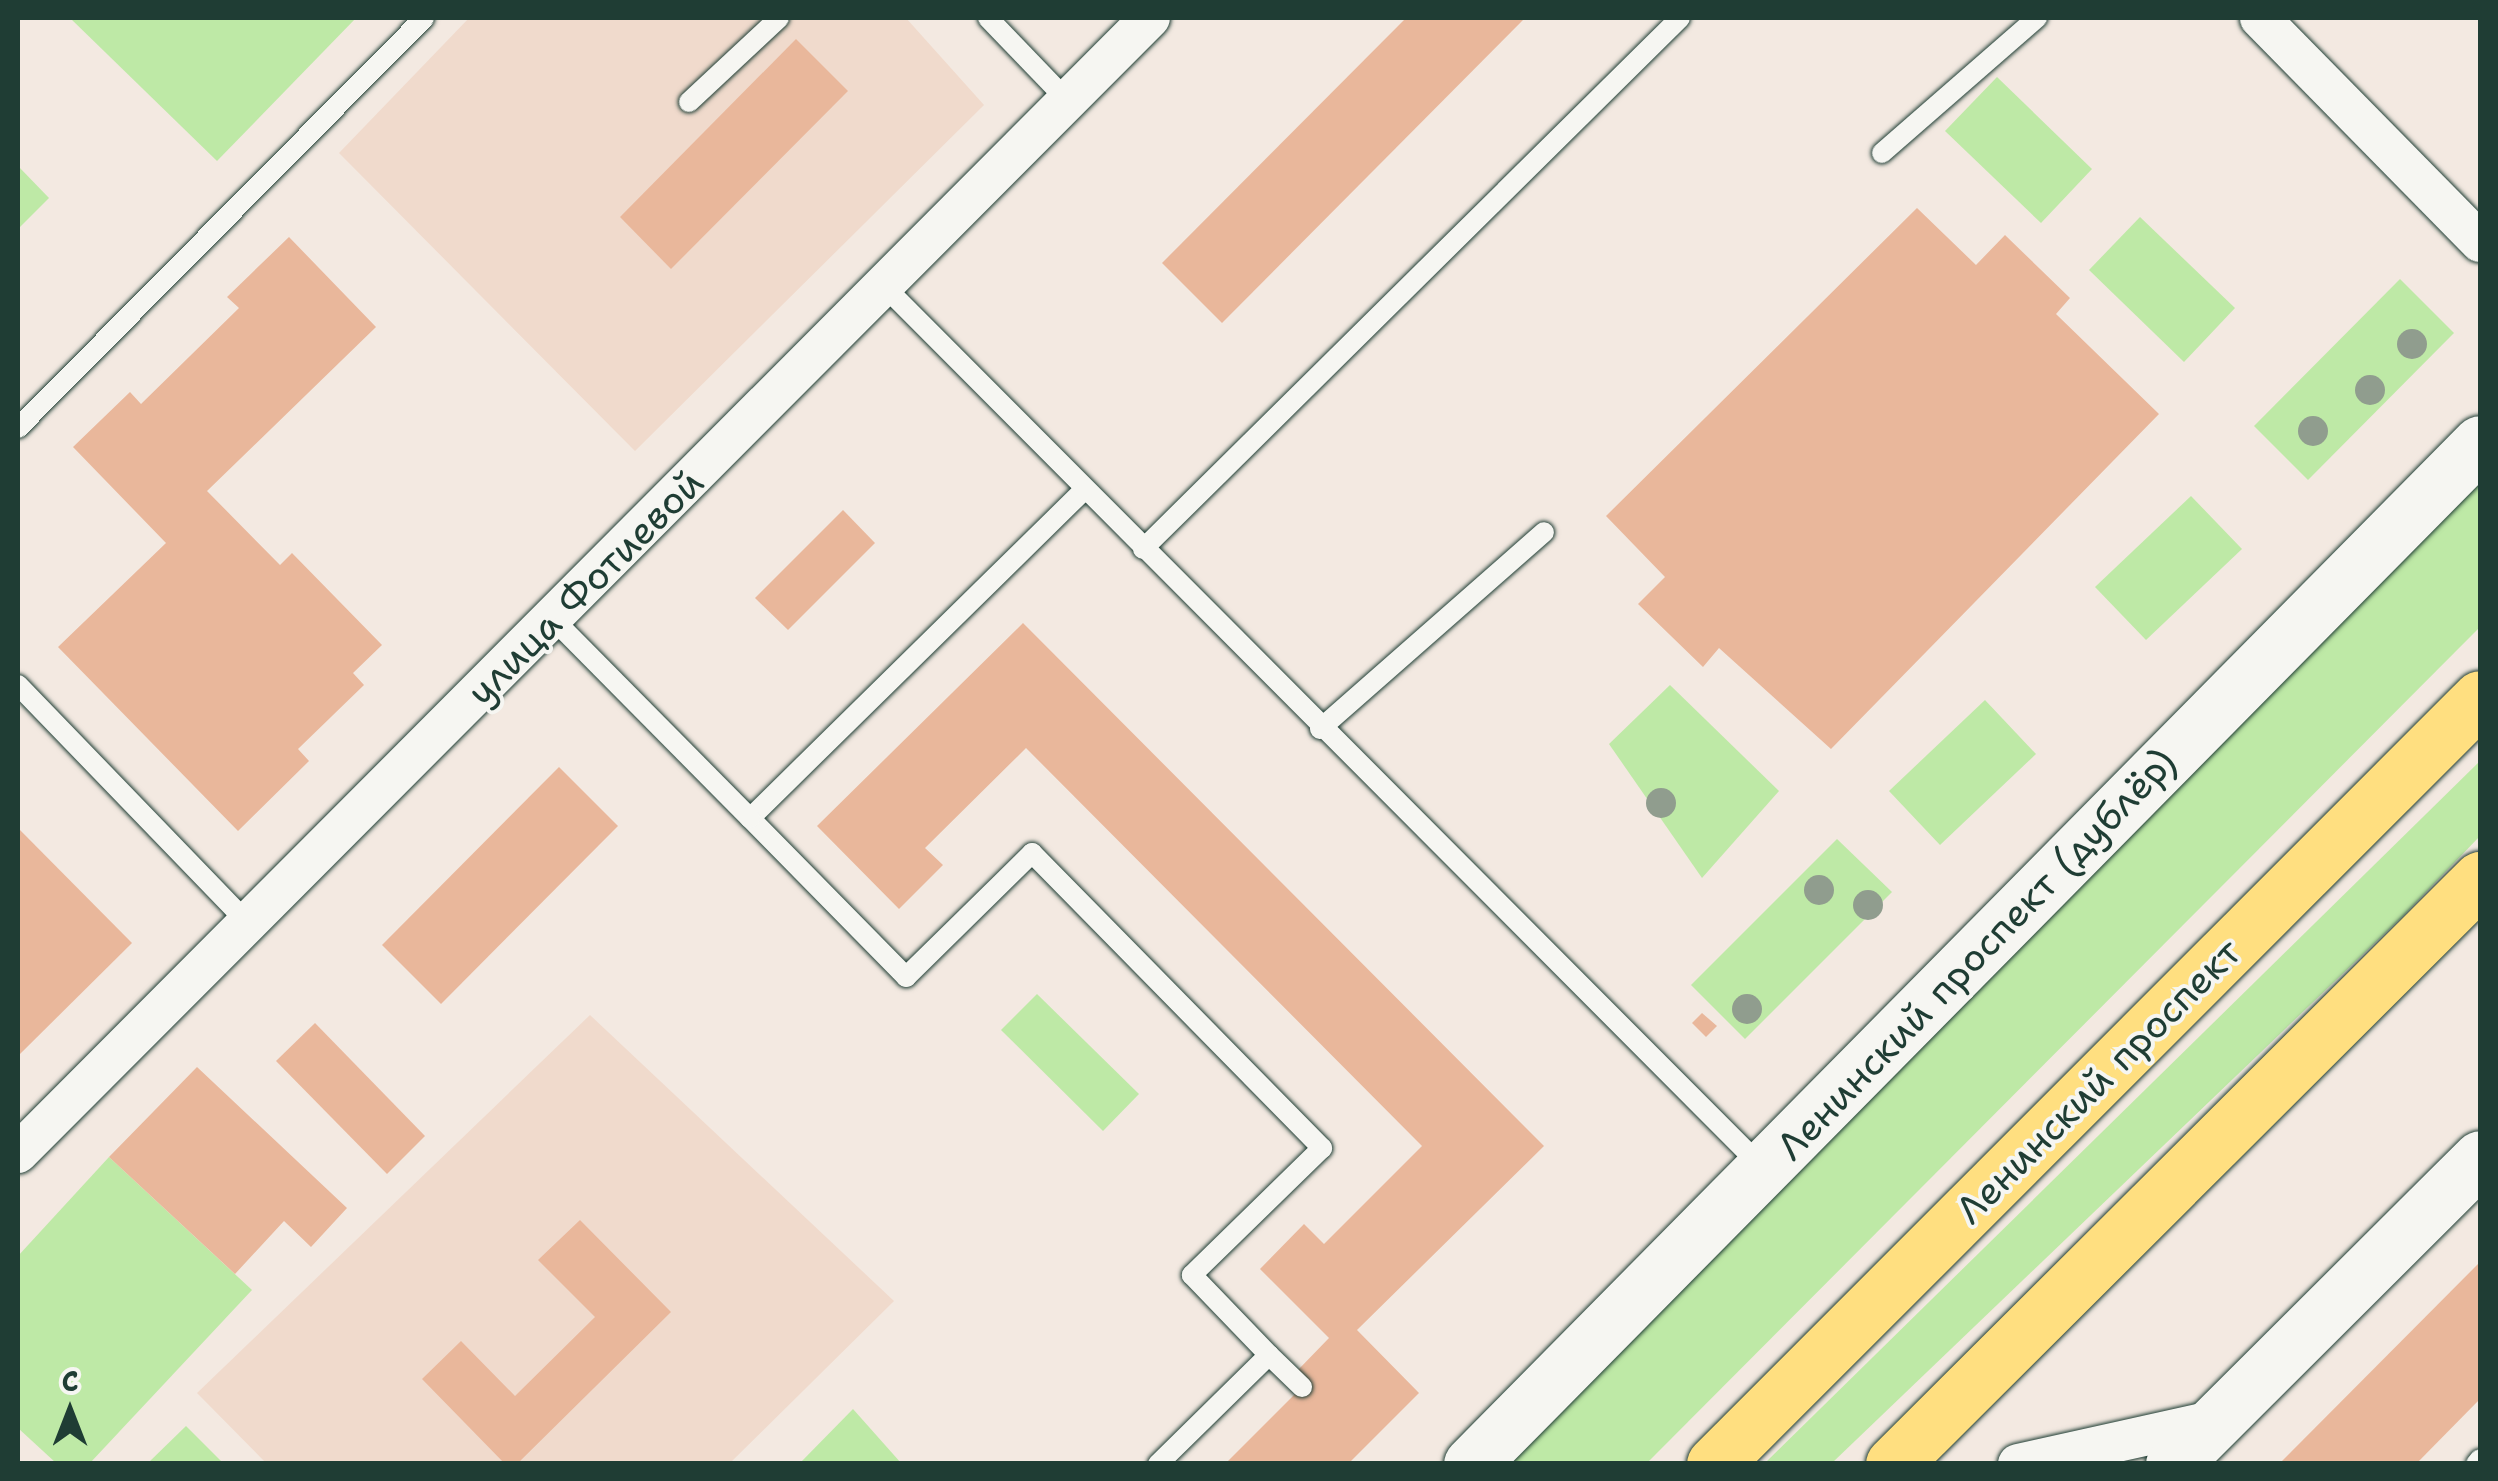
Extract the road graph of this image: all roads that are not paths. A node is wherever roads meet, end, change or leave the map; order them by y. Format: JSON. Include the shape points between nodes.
{"nodes":[{"id":1,"x":424,"y":18,"type":"edge"},
{"id":2,"x":779,"y":18,"type":"edge"},
{"id":3,"x":988,"y":18,"type":"edge"},
{"id":4,"x":1150,"y":18,"type":"edge"},
{"id":5,"x":1680,"y":18,"type":"edge"},
{"id":6,"x":2037,"y":18,"type":"edge"},
{"id":7,"x":2260,"y":18,"type":"edge"},
{"id":8,"x":1066,"y":100,"type":"junction"},
{"id":9,"x":689,"y":102,"type":"dead end"},
{"id":10,"x":1882,"y":153,"type":"dead end"},
{"id":11,"x":2480,"y":242,"type":"edge"},
{"id":12,"x":886,"y":288,"type":"junction"},
{"id":13,"x":18,"y":428,"type":"edge"},
{"id":14,"x":2480,"y":443,"type":"edge"},
{"id":15,"x":1084,"y":490,"type":"junction"},
{"id":16,"x":1544,"y":532,"type":"dead end"},
{"id":17,"x":1144,"y":549,"type":"junction"},
{"id":18,"x":553,"y":619,"type":"junction"},
{"id":19,"x":18,"y":685,"type":"edge"},
{"id":20,"x":2480,"y":698,"type":"edge"},
{"id":21,"x":1320,"y":729,"type":"junction"},
{"id":22,"x":750,"y":818,"type":"junction"},
{"id":23,"x":2480,"y":879,"type":"edge"},
{"id":24,"x":248,"y":923,"type":"junction"},
{"id":25,"x":18,"y":1153,"type":"edge"},
{"id":26,"x":2480,"y":1158,"type":"edge"},
{"id":27,"x":1765,"y":1169,"type":"junction"},
{"id":28,"x":1269,"y":1354,"type":"junction"},
{"id":29,"x":1302,"y":1388,"type":"dead end"},
{"id":30,"x":2217,"y":1420,"type":"junction"},
{"id":31,"x":1158,"y":1464,"type":"edge"},
{"id":32,"x":1471,"y":1464,"type":"edge"},
{"id":33,"x":1714,"y":1464,"type":"edge"},
{"id":34,"x":1893,"y":1464,"type":"edge"},
{"id":35,"x":2018,"y":1464,"type":"edge"},
{"id":36,"x":2173,"y":1464,"type":"edge"}],
"edges":[{"from":1,"to":13,"type":"lane"},
{"from":2,"to":9,"type":"lane"},
{"from":3,"to":8,"type":"lane"},
{"from":4,"to":8,"type":"street","name":"улица Фотиевой"},
{"from":5,"to":17,"type":"lane"},
{"from":6,"to":10,"type":"lane"},
{"from":7,"to":11,"type":"street"},
{"from":8,"to":12,"type":"street","name":"улица Фотиевой"},
{"from":12,"to":15,"type":"lane"},
{"from":12,"to":18,"type":"street","name":"улица Фотиевой"},
{"from":14,"to":27,"type":"street","name":"Ленинский проспект (дублёр)"},
{"from":15,"to":17,"type":"lane"},
{"from":15,"to":22,"type":"lane"},
{"from":16,"to":21,"type":"lane"},
{"from":17,"to":21,"type":"lane"},
{"from":18,"to":22,"type":"lane"},
{"from":18,"to":24,"type":"street","name":"улица Фотиевой"},
{"from":19,"to":24,"type":"lane"},
{"from":20,"to":33,"type":"main road","name":"Ленинский проспект"},
{"from":21,"to":27,"type":"lane"},
{"from":22,"to":28,"type":"lane","via":[[906,977],[1032,853],[1322,1148],[1192,1276]]},
{"from":23,"to":34,"type":"main road"},
{"from":24,"to":25,"type":"street","name":"улица Фотиевой"},
{"from":26,"to":30,"type":"street"},
{"from":27,"to":32,"type":"street","name":"Ленинский проспект (дублёр)"},
{"from":28,"to":29,"type":"lane"},
{"from":28,"to":31,"type":"lane"},
{"from":30,"to":35,"type":"street"},
{"from":30,"to":36,"type":"street"}]}
